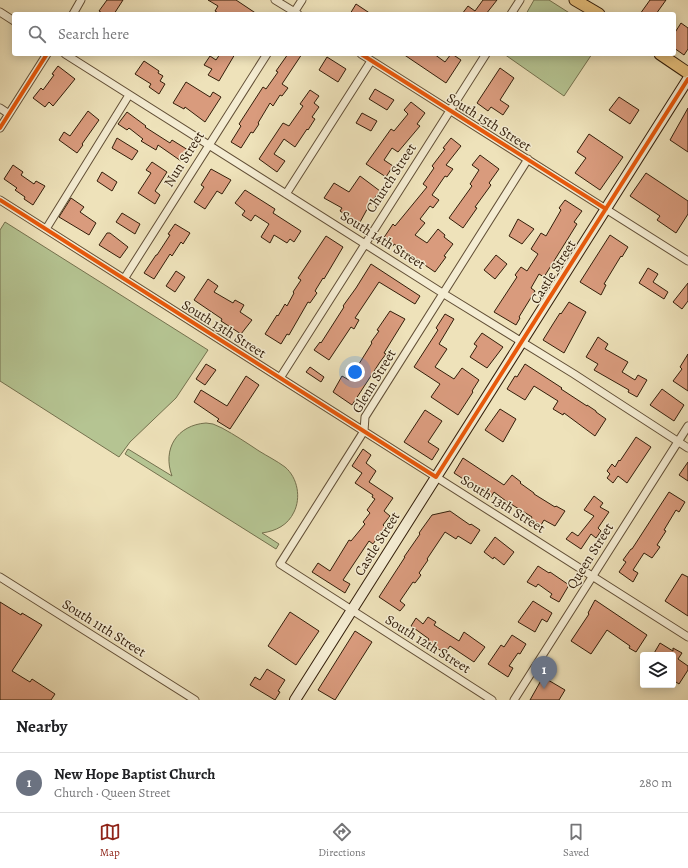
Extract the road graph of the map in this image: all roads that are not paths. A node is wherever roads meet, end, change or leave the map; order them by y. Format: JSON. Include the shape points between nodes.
{"nodes":[{"id":1,"x":81,"y":0,"type":"edge"},
{"id":2,"x":275,"y":0,"type":"edge"},
{"id":3,"x":302,"y":0,"type":"edge"},
{"id":4,"x":520,"y":0,"type":"edge"},
{"id":5,"x":575,"y":0,"type":"edge"},
{"id":6,"x":0,"y":12,"type":"edge"},
{"id":7,"x":73,"y":12,"type":"edge"},
{"id":8,"x":293,"y":12,"type":"edge"},
{"id":9,"x":296,"y":12,"type":"edge"},
{"id":10,"x":512,"y":12,"type":"edge"},
{"id":11,"x":596,"y":12,"type":"edge"},
{"id":12,"x":12,"y":20,"type":"edge"},
{"id":13,"x":46,"y":56,"type":"edge"},
{"id":14,"x":68,"y":56,"type":"edge"},
{"id":15,"x":266,"y":56,"type":"edge"},
{"id":16,"x":364,"y":56,"type":"edge"},
{"id":17,"x":485,"y":56,"type":"edge"},
{"id":18,"x":663,"y":56,"type":"edge"},
{"id":19,"x":371,"y":60,"type":"junction"},
{"id":20,"x":688,"y":73,"type":"edge"},
{"id":21,"x":688,"y":79,"type":"edge"},
{"id":22,"x":129,"y":95,"type":"junction"},
{"id":23,"x":0,"y":108,"type":"edge"},
{"id":24,"x":450,"y":110,"type":"junction"},
{"id":25,"x":10,"y":114,"type":"junction"},
{"id":26,"x":0,"y":128,"type":"edge"},
{"id":27,"x":209,"y":145,"type":"junction"},
{"id":28,"x":528,"y":159,"type":"junction"},
{"id":29,"x":286,"y":194,"type":"junction"},
{"id":30,"x":0,"y":200,"type":"edge"},
{"id":31,"x":606,"y":209,"type":"junction"},
{"id":32,"x":46,"y":230,"type":"junction"},
{"id":33,"x":365,"y":244,"type":"junction"},
{"id":34,"x":688,"y":261,"type":"edge"},
{"id":35,"x":124,"y":279,"type":"junction"},
{"id":36,"x":444,"y":294,"type":"junction"},
{"id":37,"x":522,"y":341,"type":"junction"},
{"id":38,"x":280,"y":378,"type":"junction"},
{"id":39,"x":688,"y":426,"type":"edge"},
{"id":40,"x":364,"y":431,"type":"junction"},
{"id":41,"x":678,"y":442,"type":"junction"},
{"id":42,"x":688,"y":448,"type":"edge"},
{"id":43,"x":436,"y":477,"type":"junction"},
{"id":44,"x":593,"y":576,"type":"junction"},
{"id":45,"x":0,"y":577,"type":"edge"},
{"id":46,"x":351,"y":611,"type":"junction"},
{"id":47,"x":688,"y":637,"type":"edge"},
{"id":48,"x":194,"y":700,"type":"edge"},
{"id":49,"x":295,"y":700,"type":"edge"},
{"id":50,"x":492,"y":700,"type":"edge"},
{"id":51,"x":514,"y":700,"type":"edge"}],
"edges":[{"from":1,"to":7,"type":"street"},
{"from":2,"to":8,"type":"street"},
{"from":3,"to":9,"type":"street"},
{"from":4,"to":10,"type":"street"},
{"from":5,"to":11,"type":"main road"},
{"from":6,"to":12,"type":"street"},
{"from":13,"to":25,"type":"street"},
{"from":14,"to":22,"type":"street","name":"South 14th Street"},
{"from":15,"to":27,"type":"street","name":"Nun Street"},
{"from":16,"to":19,"type":"street","name":"South 15th Street"},
{"from":17,"to":24,"type":"street","name":"Church Street"},
{"from":18,"to":20,"type":"main road"},
{"from":19,"to":24,"type":"street","name":"South 15th Street"},
{"from":19,"to":29,"type":"street"},
{"from":21,"to":31,"type":"street","name":"Castle Street"},
{"from":22,"to":27,"type":"street","name":"South 14th Street"},
{"from":22,"to":32,"type":"street"},
{"from":23,"to":25,"type":"street"},
{"from":24,"to":28,"type":"street","name":"South 15th Street"},
{"from":24,"to":33,"type":"street","name":"Church Street"},
{"from":25,"to":26,"type":"street"},
{"from":27,"to":29,"type":"street","name":"South 14th Street"},
{"from":27,"to":35,"type":"street","name":"Nun Street"},
{"from":28,"to":31,"type":"street","name":"South 15th Street"},
{"from":28,"to":36,"type":"street","name":"Glenn Street"},
{"from":29,"to":33,"type":"street","name":"South 14th Street"},
{"from":30,"to":32,"type":"street","name":"South 13th Street"},
{"from":31,"to":34,"type":"street","name":"South 15th Street"},
{"from":31,"to":37,"type":"street","name":"Castle Street"},
{"from":32,"to":35,"type":"street","name":"South 13th Street"},
{"from":33,"to":36,"type":"street","name":"South 14th Street"},
{"from":33,"to":38,"type":"street","name":"Church Street"},
{"from":35,"to":38,"type":"street","name":"South 13th Street"},
{"from":36,"to":37,"type":"street","name":"South 14th Street"},
{"from":36,"to":40,"type":"street","name":"Glenn Street","via":[[365,417]]},
{"from":37,"to":41,"type":"street","name":"South 14th Street"},
{"from":37,"to":43,"type":"street","name":"Castle Street"},
{"from":38,"to":40,"type":"street","name":"South 13th Street"},
{"from":39,"to":41,"type":"street","name":"Queen Street"},
{"from":40,"to":43,"type":"street","name":"South 13th Street"},
{"from":40,"to":46,"type":"street","name":"Glenn Street","via":[[280,564]]},
{"from":41,"to":42,"type":"street","name":"South 14th Street"},
{"from":41,"to":44,"type":"street","name":"Queen Street"},
{"from":43,"to":44,"type":"street","name":"South 13th Street"},
{"from":43,"to":46,"type":"street","name":"Castle Street"},
{"from":44,"to":47,"type":"street","name":"South 13th Street"},
{"from":44,"to":51,"type":"street","name":"Queen Street"},
{"from":45,"to":48,"type":"street","name":"South 11th Street"},
{"from":46,"to":49,"type":"street","name":"Castle Street"},
{"from":46,"to":50,"type":"street","name":"South 12th Street"}]}
